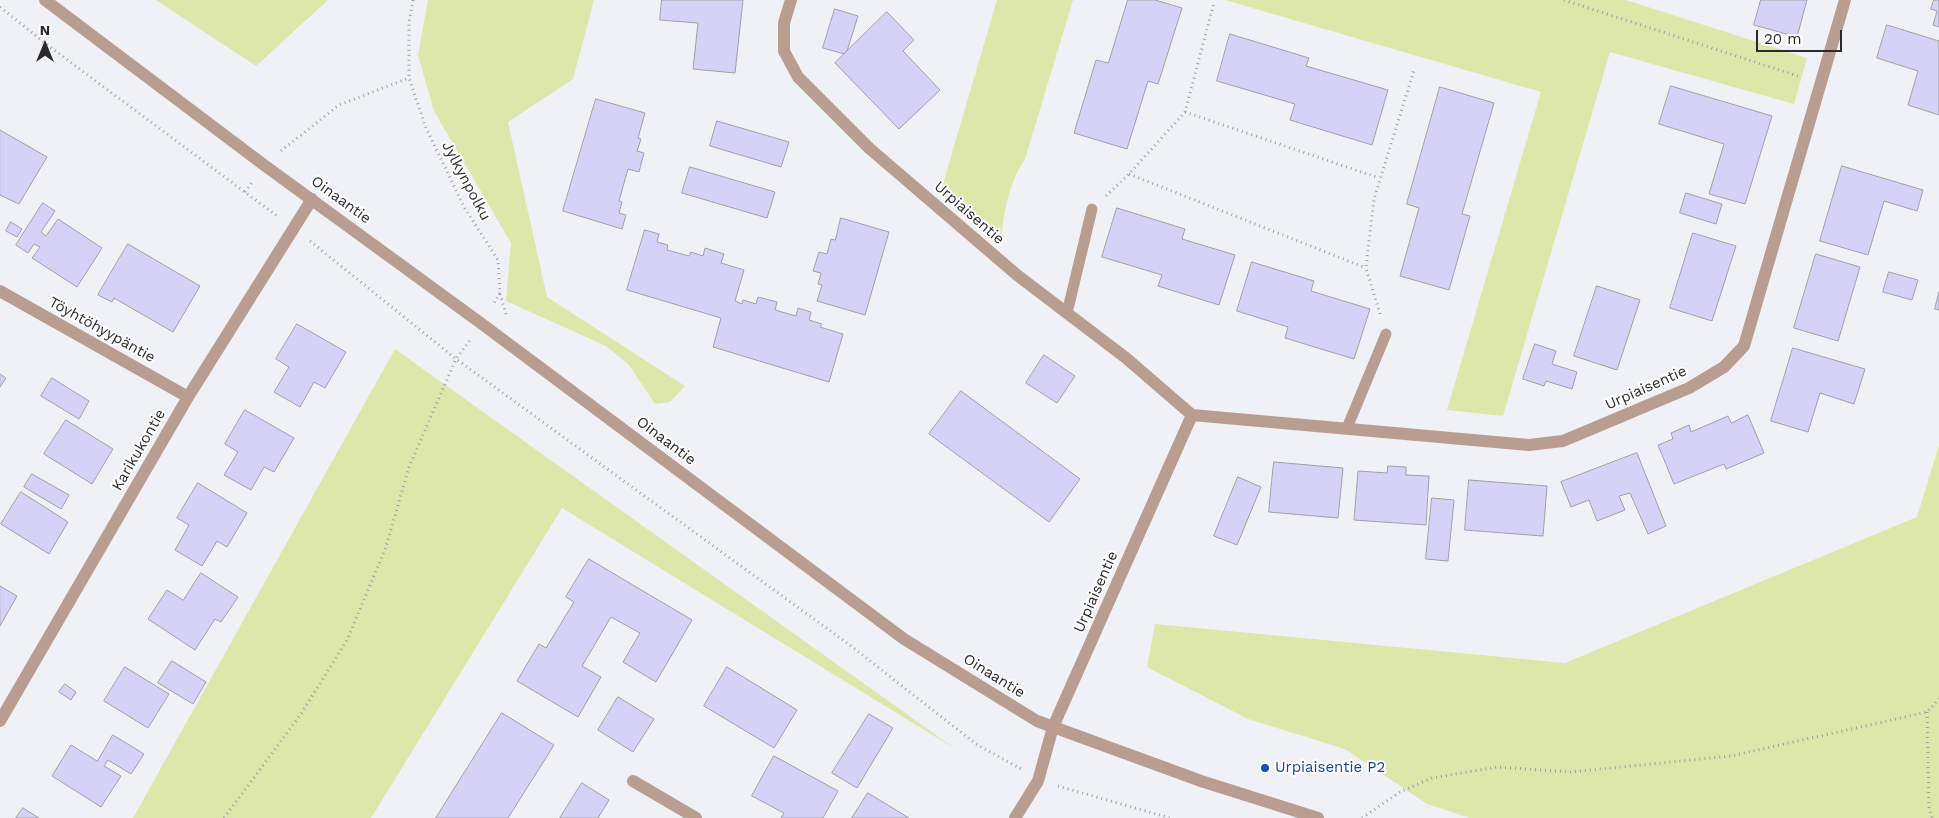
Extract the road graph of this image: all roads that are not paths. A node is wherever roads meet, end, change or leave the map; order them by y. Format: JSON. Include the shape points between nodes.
{"nodes":[{"id":1,"x":45,"y":0,"type":"edge"},
{"id":2,"x":791,"y":0,"type":"edge"},
{"id":3,"x":1845,"y":0,"type":"edge"},
{"id":4,"x":312,"y":199,"type":"junction"},
{"id":5,"x":1092,"y":209,"type":"road end"},
{"id":6,"x":0,"y":291,"type":"edge"},
{"id":7,"x":1067,"y":312,"type":"junction"},
{"id":8,"x":1386,"y":334,"type":"road end"},
{"id":9,"x":188,"y":398,"type":"junction"},
{"id":10,"x":1192,"y":415,"type":"junction"},
{"id":11,"x":1347,"y":428,"type":"junction"},
{"id":12,"x":0,"y":720,"type":"edge"},
{"id":13,"x":1053,"y":727,"type":"junction"},
{"id":14,"x":634,"y":781,"type":"dead end"},
{"id":15,"x":696,"y":818,"type":"edge"},
{"id":16,"x":1015,"y":818,"type":"edge"},
{"id":17,"x":1318,"y":818,"type":"edge"}],
"edges":[{"from":1,"to":4,"type":"street","name":"Oinaantie"},
{"from":2,"to":7,"type":"street","name":"Urpiaisentie","via":[[784,23],[784,51],[798,77],[869,148],[1017,275]]},
{"from":3,"to":11,"type":"street","name":"Urpiaisentie","via":[[1744,346],[1724,367],[1689,388],[1563,441],[1529,445]]},
{"from":4,"to":9,"type":"street","name":"Karikukontie"},
{"from":4,"to":13,"type":"street","name":"Oinaantie","via":[[904,639],[1037,721]]},
{"from":5,"to":7,"type":"lane"},
{"from":6,"to":9,"type":"street","name":"Töyhtöhyypäntie"},
{"from":7,"to":10,"type":"street","name":"Urpiaisentie"},
{"from":8,"to":11,"type":"lane"},
{"from":9,"to":12,"type":"street","name":"Karikukontie"},
{"from":10,"to":11,"type":"street","name":"Urpiaisentie"},
{"from":10,"to":13,"type":"street","name":"Urpiaisentie"},
{"from":13,"to":16,"type":"street","name":"Urpiaisentie","via":[[1038,781]]},
{"from":13,"to":17,"type":"street","name":"Oinaantie","via":[[1201,781]]},
{"from":14,"to":15,"type":"street"}]}
